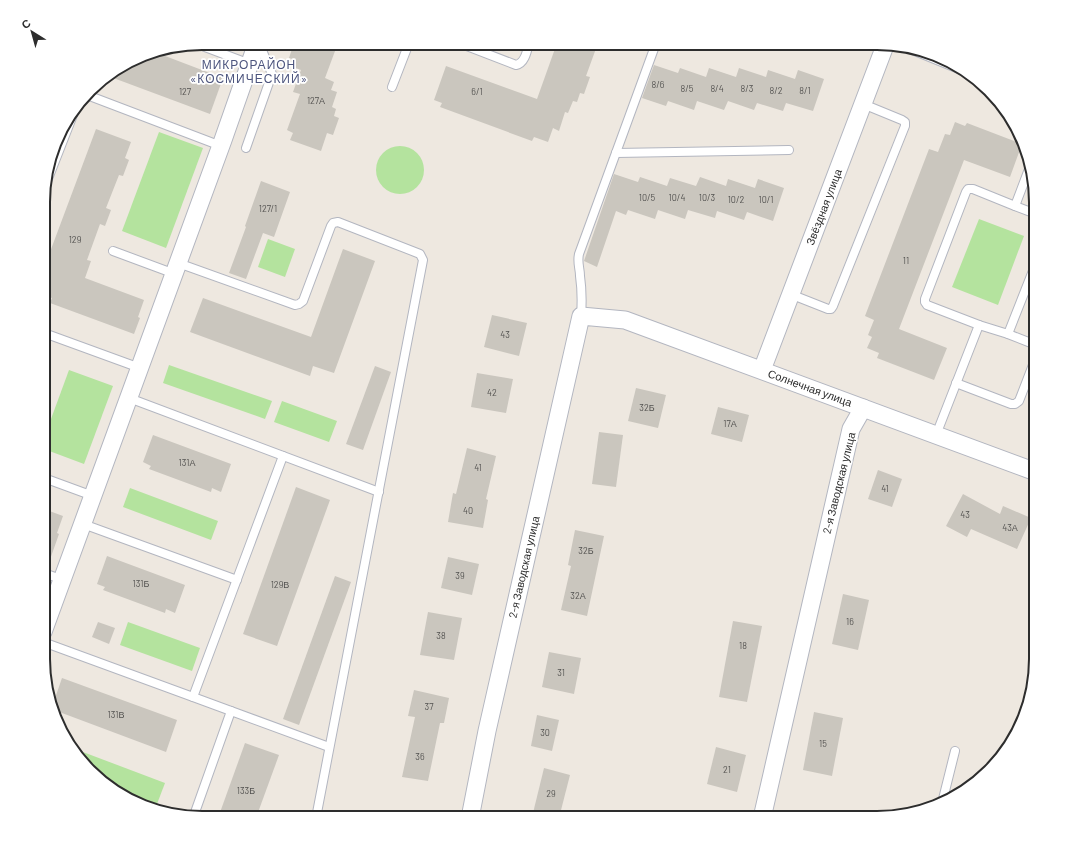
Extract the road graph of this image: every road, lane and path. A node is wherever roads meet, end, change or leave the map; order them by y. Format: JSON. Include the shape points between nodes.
{"nodes":[{"id":1,"x":213,"y":50,"type":"edge"},
{"id":2,"x":255,"y":50,"type":"edge"},
{"id":3,"x":261,"y":50,"type":"edge"},
{"id":4,"x":407,"y":50,"type":"edge"},
{"id":5,"x":477,"y":50,"type":"edge"},
{"id":6,"x":527,"y":50,"type":"edge"},
{"id":7,"x":655,"y":50,"type":"edge"},
{"id":8,"x":883,"y":50,"type":"edge"},
{"id":9,"x":250,"y":64,"type":"junction"},
{"id":10,"x":392,"y":88,"type":"dead end"},
{"id":11,"x":93,"y":97,"type":"edge"},
{"id":12,"x":863,"y":104,"type":"junction"},
{"id":13,"x":221,"y":146,"type":"junction"},
{"id":14,"x":246,"y":148,"type":"dead end"},
{"id":15,"x":789,"y":150,"type":"dead end"},
{"id":16,"x":616,"y":153,"type":"junction"},
{"id":17,"x":1027,"y":177,"type":"edge"},
{"id":18,"x":1015,"y":206,"type":"junction"},
{"id":19,"x":1029,"y":211,"type":"edge"},
{"id":20,"x":113,"y":251,"type":"dead end"},
{"id":21,"x":176,"y":268,"type":"junction"},
{"id":22,"x":1029,"y":281,"type":"edge"},
{"id":23,"x":790,"y":294,"type":"junction"},
{"id":24,"x":581,"y":316,"type":"junction"},
{"id":25,"x":979,"y":325,"type":"junction"},
{"id":26,"x":1008,"y":334,"type":"junction"},
{"id":27,"x":50,"y":335,"type":"edge"},
{"id":28,"x":1029,"y":342,"type":"edge"},
{"id":29,"x":140,"y":368,"type":"junction"},
{"id":30,"x":762,"y":370,"type":"junction"},
{"id":31,"x":1029,"y":375,"type":"edge"},
{"id":32,"x":956,"y":383,"type":"junction"},
{"id":33,"x":129,"y":398,"type":"junction"},
{"id":34,"x":863,"y":408,"type":"junction"},
{"id":35,"x":936,"y":435,"type":"junction"},
{"id":36,"x":283,"y":456,"type":"junction"},
{"id":37,"x":1029,"y":469,"type":"edge"},
{"id":38,"x":50,"y":480,"type":"edge"},
{"id":39,"x":378,"y":492,"type":"junction"},
{"id":40,"x":93,"y":496,"type":"junction"},
{"id":41,"x":83,"y":524,"type":"junction"},
{"id":42,"x":50,"y":575,"type":"edge"},
{"id":43,"x":63,"y":580,"type":"junction"},
{"id":44,"x":237,"y":580,"type":"junction"},
{"id":45,"x":50,"y":614,"type":"edge"},
{"id":46,"x":50,"y":645,"type":"edge"},
{"id":47,"x":193,"y":697,"type":"junction"},
{"id":48,"x":231,"y":712,"type":"junction"},
{"id":49,"x":330,"y":747,"type":"junction"},
{"id":50,"x":955,"y":751,"type":"dead end"},
{"id":51,"x":944,"y":795,"type":"edge"},
{"id":52,"x":196,"y":811,"type":"edge"},
{"id":53,"x":317,"y":811,"type":"edge"},
{"id":54,"x":471,"y":811,"type":"edge"},
{"id":55,"x":764,"y":811,"type":"edge"}],
"edges":[{"from":1,"to":9,"type":"lane"},
{"from":2,"to":9,"type":"street"},
{"from":3,"to":14,"type":"lane","via":[[272,74]]},
{"from":4,"to":10,"type":"lane"},
{"from":5,"to":6,"type":"lane","via":[[516,65],[523,61]]},
{"from":7,"to":16,"type":"lane"},
{"from":8,"to":12,"type":"street","name":"Звёздная улица"},
{"from":9,"to":13,"type":"street"},
{"from":11,"to":13,"type":"lane"},
{"from":12,"to":23,"type":"street","name":"Звёздная улица"},
{"from":12,"to":23,"type":"lane","via":[[902,120],[905,126],[831,309]]},
{"from":13,"to":21,"type":"street"},
{"from":15,"to":16,"type":"lane"},
{"from":16,"to":24,"type":"lane","via":[[577,261],[580,274]]},
{"from":17,"to":18,"type":"lane"},
{"from":18,"to":19,"type":"lane"},
{"from":18,"to":25,"type":"lane","via":[[968,189],[925,299],[927,305]]},
{"from":20,"to":21,"type":"lane"},
{"from":21,"to":29,"type":"street"},
{"from":21,"to":39,"type":"lane","via":[[295,305],[303,301],[333,223],[338,222],[422,256]]},
{"from":22,"to":26,"type":"lane"},
{"from":23,"to":30,"type":"street","name":"Звёздная улица"},
{"from":24,"to":30,"type":"street","name":"Солнечная улица","via":[[625,320]]},
{"from":24,"to":54,"type":"street","name":"2-я Заводская улица"},
{"from":25,"to":26,"type":"lane"},
{"from":25,"to":32,"type":"lane"},
{"from":26,"to":28,"type":"lane"},
{"from":27,"to":29,"type":"lane"},
{"from":29,"to":33,"type":"street"},
{"from":30,"to":34,"type":"street","name":"Солнечная улица"},
{"from":31,"to":32,"type":"lane","via":[[1019,401],[1015,404]]},
{"from":32,"to":35,"type":"lane"},
{"from":33,"to":36,"type":"lane"},
{"from":33,"to":40,"type":"street"},
{"from":34,"to":35,"type":"street","name":"Солнечная улица"},
{"from":34,"to":55,"type":"street","name":"2-я Заводская улица","via":[[851,429]]},
{"from":35,"to":37,"type":"street","name":"Солнечная улица"},
{"from":36,"to":39,"type":"lane"},
{"from":36,"to":44,"type":"lane"},
{"from":38,"to":40,"type":"lane"},
{"from":39,"to":49,"type":"lane"},
{"from":40,"to":41,"type":"street"},
{"from":41,"to":43,"type":"street"},
{"from":41,"to":44,"type":"lane"},
{"from":42,"to":43,"type":"lane"},
{"from":43,"to":45,"type":"street"},
{"from":44,"to":47,"type":"lane"},
{"from":46,"to":47,"type":"lane"},
{"from":47,"to":48,"type":"lane"},
{"from":48,"to":49,"type":"lane"},
{"from":48,"to":52,"type":"lane"},
{"from":49,"to":53,"type":"lane"},
{"from":50,"to":51,"type":"lane"}]}
